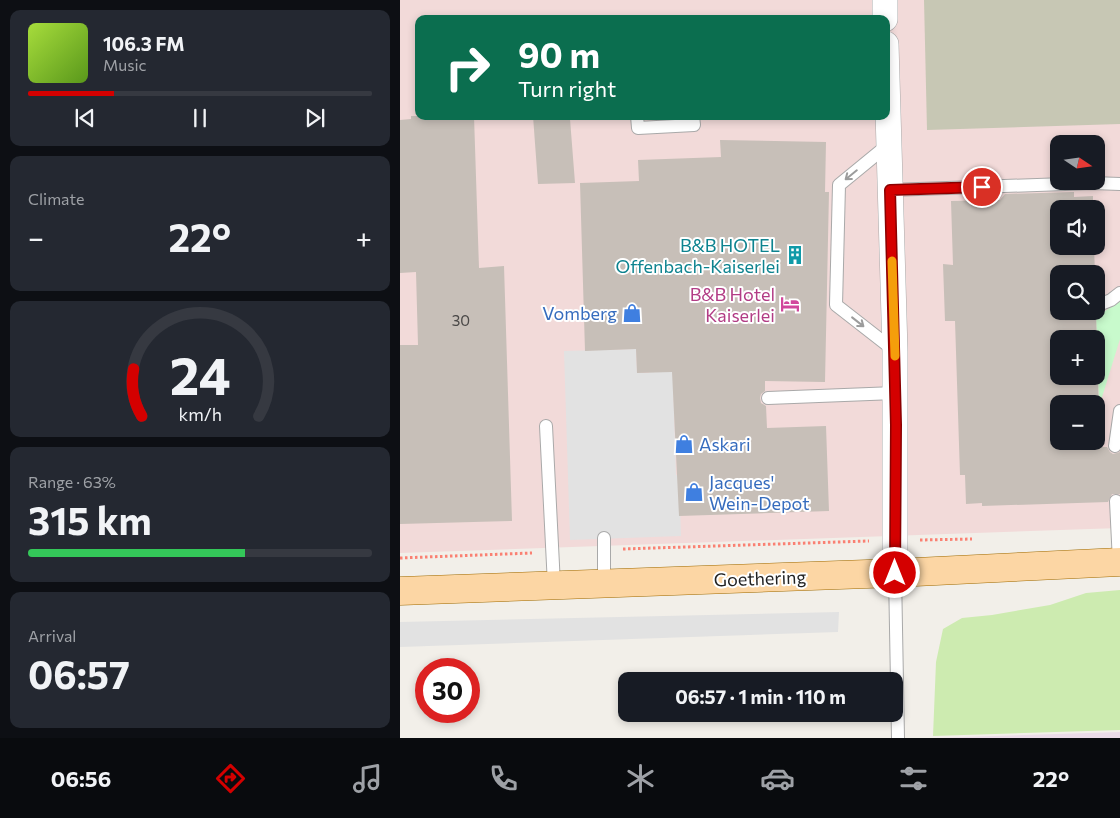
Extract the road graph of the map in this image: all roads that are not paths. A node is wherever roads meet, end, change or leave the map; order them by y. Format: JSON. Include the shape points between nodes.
{"nodes":[{"id":1,"x":885,"y":0,"type":"edge"},
{"id":2,"x":886,"y":15,"type":"edge"},
{"id":3,"x":637,"y":120,"type":"edge"},
{"id":4,"x":693,"y":120,"type":"edge"},
{"id":5,"x":888,"y":120,"type":"edge"},
{"id":6,"x":889,"y":144,"type":"junction"},
{"id":7,"x":1120,"y":184,"type":"edge"},
{"id":8,"x":890,"y":190,"type":"junction"},
{"id":9,"x":1120,"y":293,"type":"edge"},
{"id":10,"x":1105,"y":302,"type":"edge"},
{"id":11,"x":895,"y":351,"type":"junction"},
{"id":12,"x":895,"y":393,"type":"junction"},
{"id":13,"x":768,"y":398,"type":"dead end"},
{"id":14,"x":1120,"y":411,"type":"edge"},
{"id":15,"x":546,"y":426,"type":"dead end"},
{"id":16,"x":1115,"y":446,"type":"dead end"},
{"id":17,"x":1116,"y":501,"type":"dead end"},
{"id":18,"x":604,"y":544,"type":"road end"},
{"id":19,"x":1119,"y":562,"type":"edge"},
{"id":20,"x":895,"y":573,"type":"junction"},
{"id":21,"x":604,"y":584,"type":"junction"},
{"id":22,"x":554,"y":586,"type":"junction"},
{"id":23,"x":400,"y":591,"type":"edge"},
{"id":24,"x":898,"y":738,"type":"edge"}],
"edges":[{"from":1,"to":2,"type":"street"},
{"from":3,"to":4,"type":"lane","via":[[638,128],[694,125]]},
{"from":5,"to":6,"type":"street"},
{"from":6,"to":8,"type":"street"},
{"from":6,"to":11,"type":"lane","one_way":true,"via":[[839,185],[836,305]]},
{"from":7,"to":8,"type":"lane"},
{"from":8,"to":11,"type":"street"},
{"from":9,"to":10,"type":"lane"},
{"from":11,"to":12,"type":"street"},
{"from":12,"to":13,"type":"lane"},
{"from":12,"to":20,"type":"street"},
{"from":14,"to":16,"type":"lane"},
{"from":15,"to":22,"type":"lane"},
{"from":17,"to":19,"type":"lane"},
{"from":18,"to":21,"type":"lane"},
{"from":19,"to":20,"type":"main road","name":"Goethering"},
{"from":20,"to":21,"type":"main road","name":"Goethering"},
{"from":20,"to":24,"type":"lane"},
{"from":21,"to":22,"type":"main road","name":"Goethering"},
{"from":22,"to":23,"type":"main road","name":"Goethering"}]}
